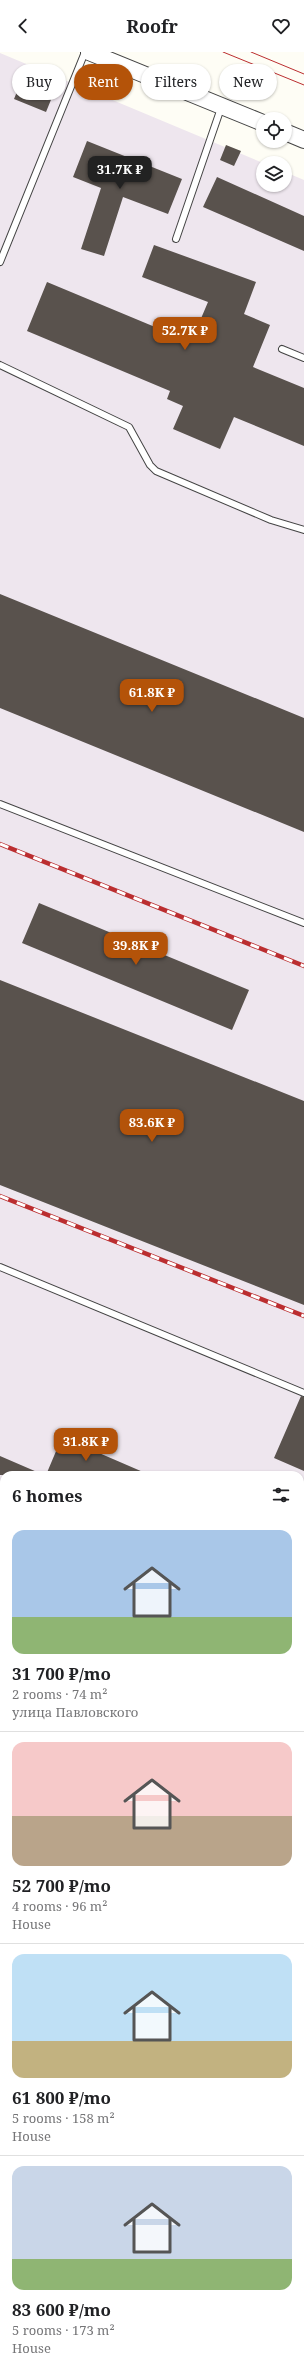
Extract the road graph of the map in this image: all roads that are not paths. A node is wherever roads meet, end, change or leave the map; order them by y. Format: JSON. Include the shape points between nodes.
{"nodes":[{"id":1,"x":85,"y":52,"type":"edge"},
{"id":2,"x":89,"y":52,"type":"edge"},
{"id":3,"x":222,"y":106,"type":"junction"},
{"id":4,"x":256,"y":120,"type":"edge"},
{"id":5,"x":292,"y":135,"type":"edge"},
{"id":6,"x":304,"y":140,"type":"edge"},
{"id":7,"x":176,"y":239,"type":"dead end"},
{"id":8,"x":0,"y":262,"type":"edge"},
{"id":9,"x":282,"y":349,"type":"dead end"},
{"id":10,"x":304,"y":358,"type":"edge"},
{"id":11,"x":0,"y":365,"type":"edge"},
{"id":12,"x":304,"y":530,"type":"edge"},
{"id":13,"x":0,"y":804,"type":"edge"},
{"id":14,"x":304,"y":923,"type":"edge"},
{"id":15,"x":0,"y":1267,"type":"edge"},
{"id":16,"x":304,"y":1393,"type":"edge"}],
"edges":[{"from":1,"to":8,"type":"lane"},
{"from":2,"to":3,"type":"street"},
{"from":3,"to":4,"type":"street"},
{"from":3,"to":7,"type":"lane"},
{"from":5,"to":6,"type":"street"},
{"from":9,"to":10,"type":"lane"},
{"from":11,"to":12,"type":"lane","via":[[128,427],[156,471],[271,520]]},
{"from":13,"to":14,"type":"lane"},
{"from":15,"to":16,"type":"lane"}]}
